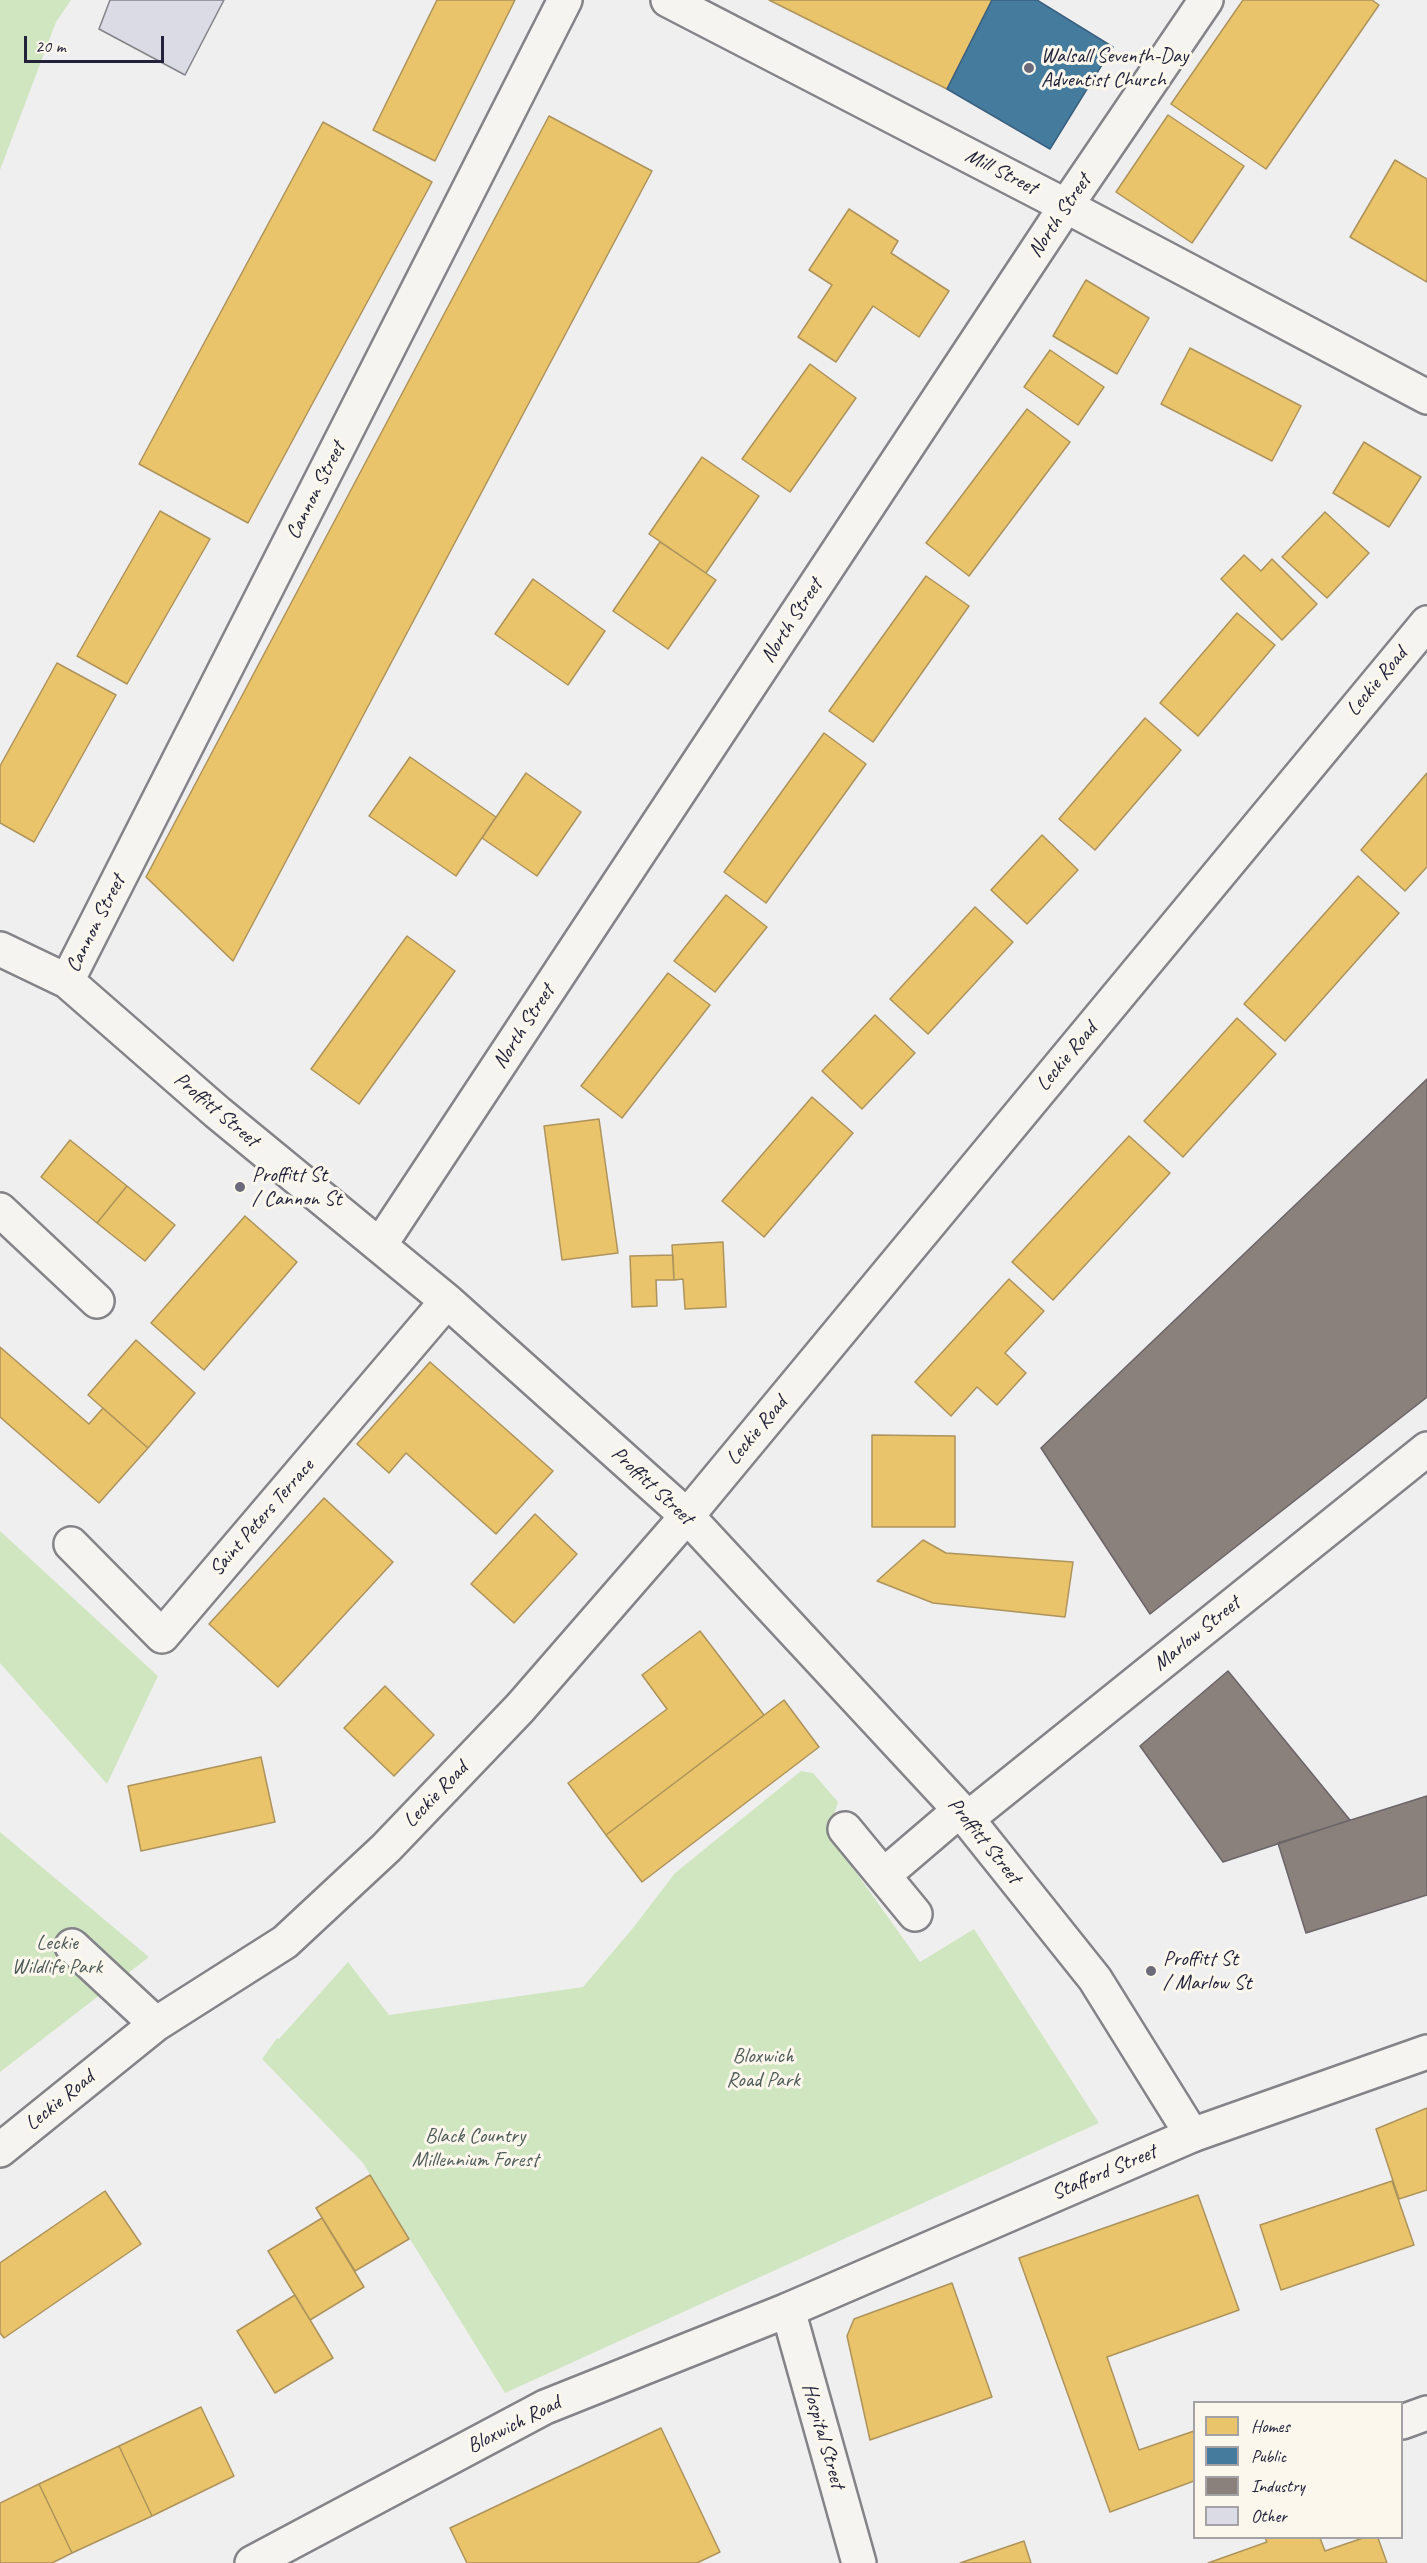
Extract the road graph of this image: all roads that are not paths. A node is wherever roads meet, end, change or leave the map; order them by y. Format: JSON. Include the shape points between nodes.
{"nodes":[{"id":1,"x":566,"y":0,"type":"edge"},
{"id":2,"x":668,"y":0,"type":"edge"},
{"id":3,"x":1206,"y":0,"type":"edge"},
{"id":4,"x":1066,"y":206,"type":"junction"},
{"id":5,"x":1427,"y":397,"type":"edge"},
{"id":6,"x":1427,"y":623,"type":"edge"},
{"id":7,"x":0,"y":949,"type":"edge"},
{"id":8,"x":67,"y":981,"type":"junction"},
{"id":9,"x":0,"y":1210,"type":"edge"},
{"id":10,"x":380,"y":1245,"type":"junction"},
{"id":11,"x":97,"y":1301,"type":"dead end"},
{"id":12,"x":447,"y":1301,"type":"junction"},
{"id":13,"x":1427,"y":1449,"type":"edge"},
{"id":14,"x":687,"y":1516,"type":"junction"},
{"id":15,"x":71,"y":1544,"type":"dead end"},
{"id":16,"x":964,"y":1815,"type":"junction"},
{"id":17,"x":844,"y":1829,"type":"dead end"},
{"id":18,"x":884,"y":1875,"type":"junction"},
{"id":19,"x":915,"y":1914,"type":"dead end"},
{"id":20,"x":72,"y":1946,"type":"dead end"},
{"id":21,"x":156,"y":2024,"type":"junction"},
{"id":22,"x":1427,"y":2052,"type":"edge"},
{"id":23,"x":1192,"y":2135,"type":"junction"},
{"id":24,"x":0,"y":2150,"type":"edge"},
{"id":25,"x":788,"y":2310,"type":"junction"},
{"id":26,"x":1427,"y":2413,"type":"edge"},
{"id":27,"x":1403,"y":2421,"type":"edge"},
{"id":28,"x":252,"y":2563,"type":"edge"},
{"id":29,"x":859,"y":2563,"type":"edge"}],
"edges":[{"from":1,"to":8,"type":"street","name":"Cannon Street"},
{"from":2,"to":4,"type":"street","name":"Mill Street"},
{"from":3,"to":4,"type":"street","name":"North Street"},
{"from":4,"to":5,"type":"street","name":"Mill Street"},
{"from":4,"to":10,"type":"street","name":"North Street"},
{"from":6,"to":14,"type":"street","name":"Leckie Road"},
{"from":7,"to":8,"type":"street","name":"Proffitt Street"},
{"from":8,"to":10,"type":"street","name":"Proffitt Street","via":[[217,1112]]},
{"from":9,"to":11,"type":"street"},
{"from":10,"to":12,"type":"street","name":"Proffitt Street"},
{"from":12,"to":14,"type":"street","name":"Proffitt Street"},
{"from":12,"to":15,"type":"street","name":"Saint Peters Terrace","via":[[162,1636]]},
{"from":13,"to":16,"type":"street","name":"Marlow Street"},
{"from":14,"to":16,"type":"street","name":"Proffitt Street"},
{"from":14,"to":21,"type":"street","name":"Leckie Road","via":[[520,1708],[386,1848],[285,1942]]},
{"from":16,"to":18,"type":"street","name":"Marlow Street"},
{"from":16,"to":23,"type":"street","name":"Proffitt Street","via":[[1095,1979]]},
{"from":17,"to":18,"type":"street"},
{"from":18,"to":19,"type":"street"},
{"from":20,"to":21,"type":"street"},
{"from":21,"to":24,"type":"street","name":"Leckie Road"},
{"from":22,"to":23,"type":"street","name":"Stafford Street"},
{"from":23,"to":25,"type":"street","name":"Stafford Street"},
{"from":25,"to":28,"type":"street","name":"Bloxwich Road","via":[[545,2407]]},
{"from":25,"to":29,"type":"street","name":"Hospital Street"},
{"from":26,"to":27,"type":"street"}]}
